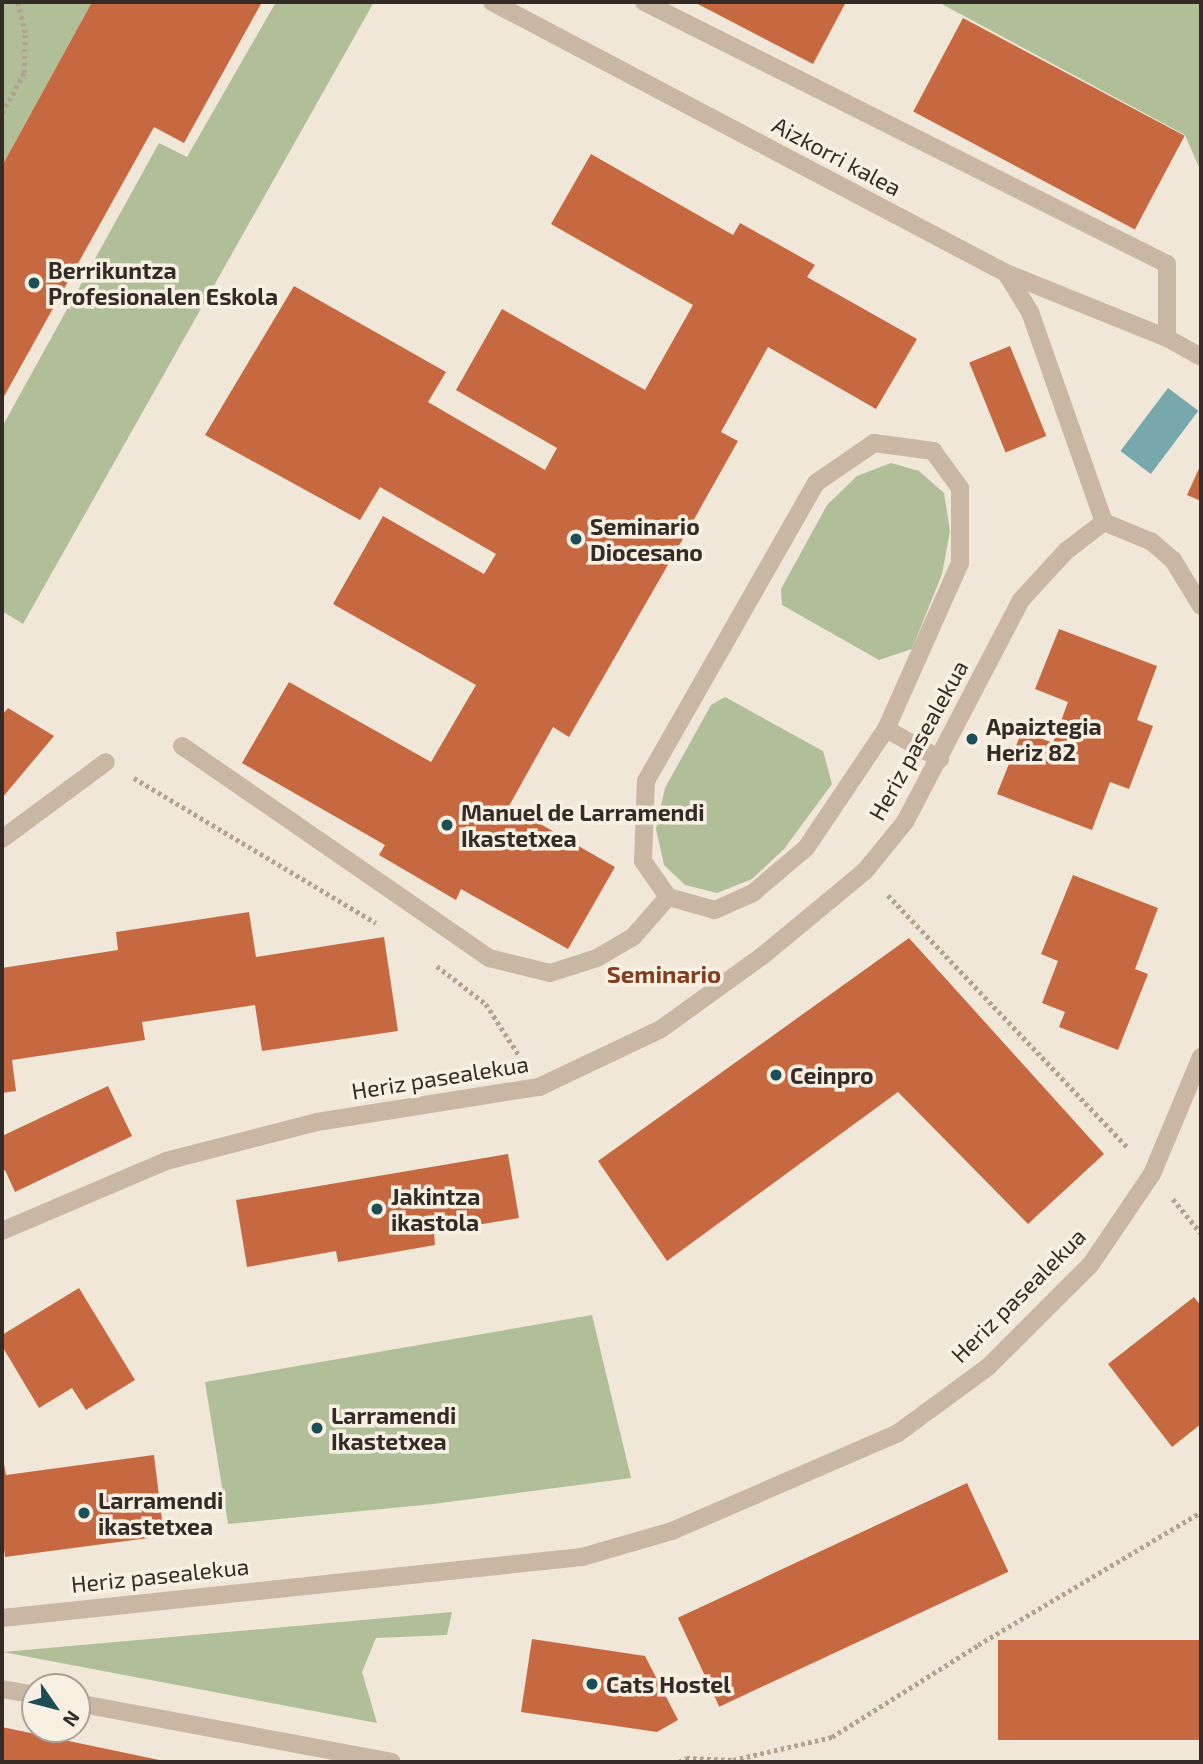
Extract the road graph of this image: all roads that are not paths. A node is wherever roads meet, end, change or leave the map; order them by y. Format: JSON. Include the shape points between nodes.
{"nodes":[{"id":1,"x":492,"y":2,"type":"edge"},
{"id":2,"x":644,"y":2,"type":"edge"},
{"id":3,"x":1006,"y":273,"type":"junction"},
{"id":4,"x":1167,"y":338,"type":"junction"},
{"id":5,"x":1201,"y":357,"type":"edge"},
{"id":6,"x":1104,"y":522,"type":"junction"},
{"id":7,"x":1201,"y":606,"type":"edge"},
{"id":8,"x":886,"y":729,"type":"junction"},
{"id":9,"x":182,"y":746,"type":"dead end"},
{"id":10,"x":940,"y":759,"type":"junction"},
{"id":11,"x":106,"y":762,"type":"road end"},
{"id":12,"x":2,"y":839,"type":"edge"},
{"id":13,"x":668,"y":897,"type":"junction"},
{"id":14,"x":1201,"y":1057,"type":"edge"},
{"id":15,"x":2,"y":1231,"type":"edge"},
{"id":16,"x":2,"y":1618,"type":"edge"},
{"id":17,"x":2,"y":1689,"type":"edge"},
{"id":18,"x":21,"y":1692,"type":"edge"},
{"id":19,"x":91,"y":1706,"type":"edge"},
{"id":20,"x":392,"y":1762,"type":"edge"}],
"edges":[{"from":1,"to":3,"type":"street","name":"Aizkorri kalea"},
{"from":2,"to":4,"type":"street","via":[[1167,264]]},
{"from":3,"to":4,"type":"street","name":"Aizkorri kalea"},
{"from":3,"to":6,"type":"street","via":[[1030,312]]},
{"from":4,"to":5,"type":"street","name":"Aizkorri kalea"},
{"from":6,"to":7,"type":"street","via":[[1152,542],[1173,560]]},
{"from":6,"to":10,"type":"street","name":"Heriz pasealekua","via":[[1066,551],[1021,600]]},
{"from":8,"to":10,"type":"street"},
{"from":8,"to":13,"type":"street","via":[[806,848],[753,893],[715,910]]},
{"from":8,"to":13,"type":"street","via":[[960,563],[960,488],[933,451],[874,443],[816,483],[646,781],[643,862]]},
{"from":9,"to":13,"type":"street","via":[[488,958],[550,972],[597,958],[633,937]]},
{"from":10,"to":15,"type":"street","name":"Heriz pasealekua","via":[[905,822],[865,871],[761,957],[661,1029],[539,1087],[317,1122],[166,1161]]},
{"from":11,"to":12,"type":"street"},
{"from":14,"to":16,"type":"street","name":"Heriz pasealekua","via":[[1152,1174],[1091,1264],[988,1367],[898,1433],[673,1531],[582,1558]]},
{"from":17,"to":18,"type":"street"},
{"from":19,"to":20,"type":"street"}]}
